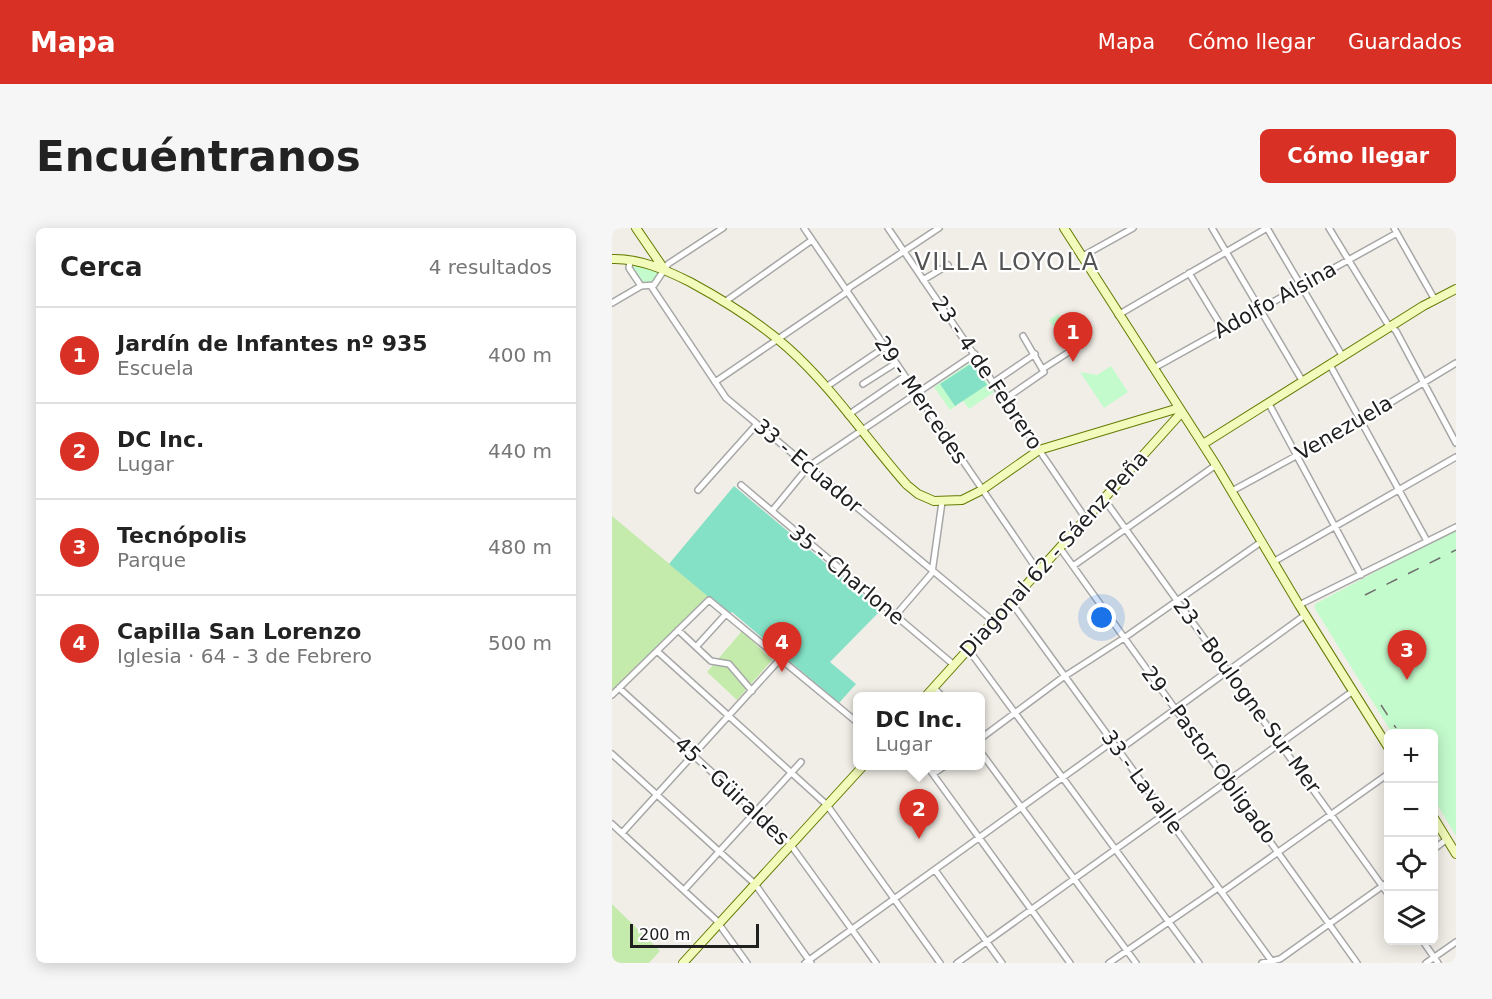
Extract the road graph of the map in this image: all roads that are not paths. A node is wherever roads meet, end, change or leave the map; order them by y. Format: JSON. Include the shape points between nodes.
{"nodes":[{"id":1,"x":636,"y":228,"type":"edge"},
{"id":2,"x":721,"y":228,"type":"edge"},
{"id":3,"x":804,"y":228,"type":"edge"},
{"id":4,"x":888,"y":228,"type":"edge"},
{"id":5,"x":939,"y":228,"type":"edge"},
{"id":6,"x":1064,"y":228,"type":"edge"},
{"id":7,"x":1134,"y":228,"type":"edge"},
{"id":8,"x":1212,"y":228,"type":"edge"},
{"id":9,"x":1267,"y":228,"type":"edge"},
{"id":10,"x":1329,"y":228,"type":"edge"},
{"id":11,"x":1396,"y":231,"type":"edge"},
{"id":12,"x":812,"y":240,"type":"junction"},
{"id":13,"x":903,"y":251,"type":"junction"},
{"id":14,"x":1226,"y":252,"type":"junction"},
{"id":15,"x":1081,"y":257,"type":"junction"},
{"id":16,"x":612,"y":259,"type":"edge"},
{"id":17,"x":1349,"y":260,"type":"junction"},
{"id":18,"x":630,"y":261,"type":"junction"},
{"id":19,"x":948,"y":265,"type":"dead end"},
{"id":20,"x":664,"y":269,"type":"junction"},
{"id":21,"x":1189,"y":273,"type":"junction"},
{"id":22,"x":923,"y":280,"type":"junction"},
{"id":23,"x":641,"y":286,"type":"junction"},
{"id":24,"x":651,"y":286,"type":"junction"},
{"id":25,"x":1302,"y":286,"type":"junction"},
{"id":26,"x":1456,"y":289,"type":"edge"},
{"id":27,"x":847,"y":291,"type":"junction"},
{"id":28,"x":1435,"y":300,"type":"junction"},
{"id":29,"x":726,"y":301,"type":"junction"},
{"id":30,"x":612,"y":303,"type":"edge"},
{"id":31,"x":1260,"y":309,"type":"junction"},
{"id":32,"x":1118,"y":315,"type":"junction"},
{"id":33,"x":1392,"y":327,"type":"junction"},
{"id":34,"x":1223,"y":329,"type":"junction"},
{"id":35,"x":1023,"y":336,"type":"dead end"},
{"id":36,"x":778,"y":340,"type":"junction"},
{"id":37,"x":885,"y":347,"type":"junction"},
{"id":38,"x":1069,"y":352,"type":"dead end"},
{"id":39,"x":975,"y":354,"type":"junction"},
{"id":40,"x":1035,"y":354,"type":"junction"},
{"id":41,"x":1343,"y":357,"type":"junction"},
{"id":42,"x":896,"y":363,"type":"junction"},
{"id":43,"x":1456,"y":363,"type":"edge"},
{"id":44,"x":1330,"y":365,"type":"junction"},
{"id":45,"x":1044,"y":368,"type":"junction"},
{"id":46,"x":1154,"y":368,"type":"junction"},
{"id":47,"x":905,"y":376,"type":"junction"},
{"id":48,"x":715,"y":382,"type":"junction"},
{"id":49,"x":994,"y":382,"type":"junction"},
{"id":50,"x":1303,"y":382,"type":"junction"},
{"id":51,"x":1423,"y":382,"type":"junction"},
{"id":52,"x":863,"y":384,"type":"dead end"},
{"id":53,"x":826,"y":387,"type":"junction"},
{"id":54,"x":916,"y":393,"type":"junction"},
{"id":55,"x":1005,"y":399,"type":"junction"},
{"id":56,"x":1269,"y":404,"type":"junction"},
{"id":57,"x":1180,"y":410,"type":"junction"},
{"id":58,"x":848,"y":416,"type":"junction"},
{"id":59,"x":1360,"y":421,"type":"junction"},
{"id":60,"x":757,"y":424,"type":"junction"},
{"id":61,"x":860,"y":431,"type":"junction"},
{"id":62,"x":1456,"y":443,"type":"edge"},
{"id":63,"x":1203,"y":444,"type":"junction"},
{"id":64,"x":1039,"y":450,"type":"junction"},
{"id":65,"x":1297,"y":455,"type":"junction"},
{"id":66,"x":1456,"y":457,"type":"edge"},
{"id":67,"x":1216,"y":465,"type":"junction"},
{"id":68,"x":810,"y":466,"type":"junction"},
{"id":69,"x":741,"y":485,"type":"dead end"},
{"id":70,"x":699,"y":490,"type":"dead end"},
{"id":71,"x":982,"y":490,"type":"junction"},
{"id":72,"x":1398,"y":490,"type":"junction"},
{"id":73,"x":1232,"y":491,"type":"junction"},
{"id":74,"x":1104,"y":499,"type":"junction"},
{"id":75,"x":942,"y":502,"type":"junction"},
{"id":76,"x":772,"y":511,"type":"junction"},
{"id":77,"x":1086,"y":519,"type":"junction"},
{"id":78,"x":1456,"y":526,"type":"edge"},
{"id":79,"x":1335,"y":527,"type":"junction"},
{"id":80,"x":1126,"y":529,"type":"junction"},
{"id":81,"x":1427,"y":541,"type":"junction"},
{"id":82,"x":1261,"y":542,"type":"junction"},
{"id":83,"x":1060,"y":548,"type":"junction"},
{"id":84,"x":1273,"y":562,"type":"junction"},
{"id":85,"x":1073,"y":566,"type":"junction"},
{"id":86,"x":933,"y":571,"type":"junction"},
{"id":87,"x":1038,"y":571,"type":"junction"},
{"id":88,"x":1361,"y":575,"type":"junction"},
{"id":89,"x":1178,"y":600,"type":"junction"},
{"id":90,"x":1011,"y":602,"type":"junction"},
{"id":91,"x":1299,"y":605,"type":"junction"},
{"id":92,"x":726,"y":614,"type":"junction"},
{"id":93,"x":1305,"y":615,"type":"junction"},
{"id":94,"x":895,"y":616,"type":"junction"},
{"id":95,"x":993,"y":621,"type":"junction"},
{"id":96,"x":678,"y":630,"type":"junction"},
{"id":97,"x":1124,"y":638,"type":"junction"},
{"id":98,"x":696,"y":647,"type":"junction"},
{"id":99,"x":968,"y":649,"type":"junction"},
{"id":100,"x":657,"y":651,"type":"junction"},
{"id":101,"x":781,"y":658,"type":"junction"},
{"id":102,"x":954,"y":665,"type":"junction"},
{"id":103,"x":1230,"y":672,"type":"junction"},
{"id":104,"x":1066,"y":677,"type":"junction"},
{"id":105,"x":619,"y":688,"type":"junction"},
{"id":106,"x":934,"y":688,"type":"junction"},
{"id":107,"x":752,"y":691,"type":"junction"},
{"id":108,"x":1353,"y":691,"type":"junction"},
{"id":109,"x":930,"y":692,"type":"edge"},
{"id":110,"x":938,"y":692,"type":"edge"},
{"id":111,"x":612,"y":695,"type":"edge"},
{"id":112,"x":1176,"y":710,"type":"junction"},
{"id":113,"x":1016,"y":714,"type":"junction"},
{"id":114,"x":729,"y":716,"type":"junction"},
{"id":115,"x":853,"y":719,"type":"edge"},
{"id":116,"x":985,"y":737,"type":"edge"},
{"id":117,"x":1384,"y":739,"type":"edge"},
{"id":118,"x":1112,"y":742,"type":"junction"},
{"id":119,"x":1280,"y":742,"type":"junction"},
{"id":120,"x":1119,"y":750,"type":"junction"},
{"id":121,"x":612,"y":754,"type":"edge"},
{"id":122,"x":693,"y":756,"type":"junction"},
{"id":123,"x":985,"y":757,"type":"edge"},
{"id":124,"x":801,"y":762,"type":"dead end"},
{"id":125,"x":858,"y":770,"type":"edge"},
{"id":126,"x":930,"y":770,"type":"edge"},
{"id":127,"x":938,"y":770,"type":"edge"},
{"id":128,"x":791,"y":772,"type":"junction"},
{"id":129,"x":933,"y":774,"type":"junction"},
{"id":130,"x":1064,"y":778,"type":"junction"},
{"id":131,"x":1384,"y":778,"type":"edge"},
{"id":132,"x":1227,"y":781,"type":"junction"},
{"id":133,"x":657,"y":795,"type":"junction"},
{"id":134,"x":827,"y":805,"type":"junction"},
{"id":135,"x":1022,"y":808,"type":"junction"},
{"id":136,"x":754,"y":812,"type":"junction"},
{"id":137,"x":1166,"y":813,"type":"junction"},
{"id":138,"x":1332,"y":814,"type":"junction"},
{"id":139,"x":1172,"y":821,"type":"junction"},
{"id":140,"x":612,"y":824,"type":"edge"},
{"id":141,"x":1438,"y":824,"type":"edge"},
{"id":142,"x":622,"y":833,"type":"junction"},
{"id":143,"x":980,"y":838,"type":"junction"},
{"id":144,"x":1447,"y":839,"type":"junction"},
{"id":145,"x":791,"y":844,"type":"junction"},
{"id":146,"x":1438,"y":846,"type":"edge"},
{"id":147,"x":1116,"y":850,"type":"junction"},
{"id":148,"x":720,"y":852,"type":"junction"},
{"id":149,"x":1278,"y":852,"type":"junction"},
{"id":150,"x":1456,"y":854,"type":"edge"},
{"id":151,"x":935,"y":870,"type":"junction"},
{"id":152,"x":1075,"y":880,"type":"junction"},
{"id":153,"x":1384,"y":881,"type":"edge"},
{"id":154,"x":754,"y":884,"type":"junction"},
{"id":155,"x":1384,"y":885,"type":"edge"},
{"id":156,"x":684,"y":890,"type":"junction"},
{"id":157,"x":1220,"y":890,"type":"junction"},
{"id":158,"x":894,"y":900,"type":"junction"},
{"id":159,"x":1032,"y":910,"type":"junction"},
{"id":160,"x":1168,"y":922,"type":"junction"},
{"id":161,"x":719,"y":923,"type":"junction"},
{"id":162,"x":1329,"y":924,"type":"junction"},
{"id":163,"x":852,"y":930,"type":"junction"},
{"id":164,"x":987,"y":942,"type":"junction"},
{"id":165,"x":1456,"y":942,"type":"edge"},
{"id":166,"x":1426,"y":945,"type":"edge"},
{"id":167,"x":1127,"y":950,"type":"junction"},
{"id":168,"x":1436,"y":960,"type":"edge"},
{"id":169,"x":808,"y":962,"type":"edge"},
{"id":170,"x":1272,"y":962,"type":"edge"},
{"id":171,"x":683,"y":963,"type":"edge"},
{"id":172,"x":747,"y":963,"type":"edge"},
{"id":173,"x":876,"y":963,"type":"edge"},
{"id":174,"x":940,"y":963,"type":"edge"},
{"id":175,"x":957,"y":963,"type":"edge"},
{"id":176,"x":1002,"y":963,"type":"edge"},
{"id":177,"x":1070,"y":963,"type":"edge"},
{"id":178,"x":1109,"y":963,"type":"edge"},
{"id":179,"x":1136,"y":963,"type":"edge"},
{"id":180,"x":1199,"y":963,"type":"edge"},
{"id":181,"x":1262,"y":963,"type":"edge"},
{"id":182,"x":1357,"y":963,"type":"edge"},
{"id":183,"x":1426,"y":963,"type":"edge"}],
"edges":[{"from":1,"to":20,"type":"street"},
{"from":2,"to":20,"type":"street"},
{"from":3,"to":12,"type":"street","name":"29 - Mercedes"},
{"from":4,"to":13,"type":"street","name":"23 - 4 de Febrero"},
{"from":5,"to":13,"type":"street"},
{"from":6,"to":15,"type":"street"},
{"from":7,"to":15,"type":"street"},
{"from":8,"to":14,"type":"street"},
{"from":9,"to":14,"type":"street"},
{"from":9,"to":25,"type":"street"},
{"from":10,"to":17,"type":"street"},
{"from":11,"to":17,"type":"street","name":"Adolfo Alsina"},
{"from":11,"to":28,"type":"street"},
{"from":12,"to":27,"type":"street","name":"29 - Mercedes"},
{"from":12,"to":29,"type":"street"},
{"from":13,"to":22,"type":"street","name":"23 - 4 de Febrero"},
{"from":13,"to":27,"type":"street"},
{"from":14,"to":21,"type":"street"},
{"from":14,"to":31,"type":"street"},
{"from":15,"to":32,"type":"street"},
{"from":16,"to":18,"type":"street"},
{"from":17,"to":25,"type":"street","name":"Adolfo Alsina"},
{"from":17,"to":33,"type":"street"},
{"from":18,"to":20,"type":"street"},
{"from":18,"to":23,"type":"street","via":[[629,268]]},
{"from":19,"to":22,"type":"street"},
{"from":20,"to":24,"type":"street","via":[[658,282]]},
{"from":20,"to":29,"type":"street"},
{"from":21,"to":32,"type":"street"},
{"from":21,"to":34,"type":"street"},
{"from":22,"to":39,"type":"street","name":"23 - 4 de Febrero"},
{"from":23,"to":24,"type":"street"},
{"from":23,"to":30,"type":"street"},
{"from":24,"to":48,"type":"street","name":"33 - Ecuador"},
{"from":25,"to":31,"type":"street","name":"Adolfo Alsina"},
{"from":25,"to":41,"type":"street"},
{"from":26,"to":28,"type":"street"},
{"from":27,"to":36,"type":"street"},
{"from":27,"to":37,"type":"street","name":"29 - Mercedes"},
{"from":28,"to":33,"type":"street"},
{"from":29,"to":36,"type":"street"},
{"from":31,"to":34,"type":"street","name":"Adolfo Alsina"},
{"from":31,"to":50,"type":"street"},
{"from":32,"to":46,"type":"street"},
{"from":33,"to":41,"type":"street"},
{"from":33,"to":51,"type":"street"},
{"from":34,"to":46,"type":"street","name":"Adolfo Alsina"},
{"from":35,"to":40,"type":"street"},
{"from":36,"to":48,"type":"street"},
{"from":36,"to":53,"type":"street"},
{"from":37,"to":42,"type":"street","name":"29 - Mercedes"},
{"from":37,"to":53,"type":"street"},
{"from":38,"to":45,"type":"street"},
{"from":39,"to":49,"type":"street","name":"23 - 4 de Febrero"},
{"from":39,"to":54,"type":"street"},
{"from":40,"to":45,"type":"street"},
{"from":40,"to":49,"type":"street"},
{"from":41,"to":44,"type":"street"},
{"from":42,"to":47,"type":"street","name":"29 - Mercedes"},
{"from":42,"to":52,"type":"street"},
{"from":43,"to":51,"type":"street","name":"Venezuela"},
{"from":44,"to":50,"type":"street"},
{"from":44,"to":59,"type":"street"},
{"from":45,"to":55,"type":"street"},
{"from":46,"to":57,"type":"street"},
{"from":47,"to":54,"type":"street","name":"29 - Mercedes"},
{"from":47,"to":58,"type":"street"},
{"from":48,"to":60,"type":"street","name":"33 - Ecuador","via":[[726,398]]},
{"from":49,"to":55,"type":"street","name":"23 - 4 de Febrero"},
{"from":50,"to":56,"type":"street"},
{"from":51,"to":59,"type":"street","name":"Venezuela"},
{"from":51,"to":62,"type":"street"},
{"from":53,"to":58,"type":"street"},
{"from":54,"to":61,"type":"street"},
{"from":54,"to":71,"type":"street","name":"29 - Mercedes"},
{"from":55,"to":64,"type":"street","name":"23 - 4 de Febrero"},
{"from":56,"to":63,"type":"street"},
{"from":56,"to":65,"type":"street"},
{"from":57,"to":63,"type":"street"},
{"from":57,"to":64,"type":"street"},
{"from":57,"to":74,"type":"street","name":"Diagonal 62 - Sáenz Peña"},
{"from":58,"to":61,"type":"street"},
{"from":59,"to":65,"type":"street","name":"Venezuela"},
{"from":59,"to":72,"type":"street"},
{"from":60,"to":68,"type":"street","name":"33 - Ecuador"},
{"from":60,"to":70,"type":"street"},
{"from":61,"to":68,"type":"street"},
{"from":61,"to":75,"type":"street","via":[[912,489],[925,498]]},
{"from":63,"to":67,"type":"street"},
{"from":64,"to":71,"type":"street"},
{"from":64,"to":77,"type":"street","name":"23 - 4 de Febrero"},
{"from":65,"to":73,"type":"street","name":"Venezuela"},
{"from":65,"to":79,"type":"street"},
{"from":66,"to":72,"type":"street"},
{"from":67,"to":73,"type":"street"},
{"from":67,"to":80,"type":"street"},
{"from":68,"to":76,"type":"street"},
{"from":68,"to":86,"type":"street","name":"33 - Ecuador"},
{"from":69,"to":76,"type":"street","name":"35 - Charlone"},
{"from":71,"to":75,"type":"street","via":[[962,500]]},
{"from":71,"to":87,"type":"street","name":"29 - Mercedes"},
{"from":72,"to":79,"type":"street"},
{"from":72,"to":81,"type":"street"},
{"from":73,"to":82,"type":"street"},
{"from":74,"to":77,"type":"street","name":"Diagonal 62 - Sáenz Peña"},
{"from":74,"to":80,"type":"street","name":"23 - Boulogne Sur Mer"},
{"from":75,"to":86,"type":"street"},
{"from":76,"to":94,"type":"street","name":"35 - Charlone"},
{"from":77,"to":83,"type":"street","name":"Diagonal 62 - Sáenz Peña"},
{"from":78,"to":81,"type":"street"},
{"from":79,"to":84,"type":"street"},
{"from":79,"to":88,"type":"street"},
{"from":80,"to":85,"type":"street"},
{"from":80,"to":89,"type":"street","name":"23 - Boulogne Sur Mer"},
{"from":81,"to":88,"type":"street"},
{"from":82,"to":84,"type":"street"},
{"from":82,"to":89,"type":"street"},
{"from":83,"to":85,"type":"street","name":"29 - Pastor Obligado"},
{"from":83,"to":87,"type":"street","name":"Diagonal 62 - Sáenz Peña"},
{"from":84,"to":91,"type":"street"},
{"from":85,"to":97,"type":"street","name":"29 - Pastor Obligado"},
{"from":86,"to":94,"type":"street"},
{"from":86,"to":95,"type":"street","name":"33 - Ecuador"},
{"from":87,"to":90,"type":"street","name":"Diagonal 62 - Sáenz Peña"},
{"from":88,"to":91,"type":"street"},
{"from":89,"to":97,"type":"street"},
{"from":89,"to":103,"type":"street","name":"23 - Boulogne Sur Mer"},
{"from":90,"to":95,"type":"street","name":"Diagonal 62 - Sáenz Peña"},
{"from":90,"to":104,"type":"street","name":"33 - Lavalle"},
{"from":91,"to":93,"type":"street"},
{"from":92,"to":96,"type":"street","via":[[709,600]]},
{"from":92,"to":98,"type":"street"},
{"from":92,"to":101,"type":"street"},
{"from":93,"to":103,"type":"street"},
{"from":93,"to":108,"type":"street"},
{"from":94,"to":102,"type":"street","name":"35 - Charlone"},
{"from":95,"to":99,"type":"street","name":"Diagonal 62 - Sáenz Peña"},
{"from":96,"to":98,"type":"street"},
{"from":96,"to":100,"type":"street"},
{"from":97,"to":104,"type":"street"},
{"from":97,"to":112,"type":"street","name":"29 - Pastor Obligado"},
{"from":98,"to":107,"type":"street","via":[[711,661],[729,664]]},
{"from":99,"to":102,"type":"street","name":"Diagonal 62 - Sáenz Peña"},
{"from":99,"to":113,"type":"street"},
{"from":100,"to":105,"type":"street"},
{"from":100,"to":114,"type":"street"},
{"from":101,"to":107,"type":"street"},
{"from":101,"to":115,"type":"street"},
{"from":102,"to":106,"type":"street","name":"Diagonal 62 - Sáenz Peña"},
{"from":103,"to":112,"type":"street"},
{"from":103,"to":119,"type":"street","name":"23 - Boulogne Sur Mer"},
{"from":104,"to":113,"type":"street"},
{"from":104,"to":118,"type":"street","name":"33 - Lavalle"},
{"from":105,"to":111,"type":"street"},
{"from":105,"to":122,"type":"street","name":"45 - Güiraldes"},
{"from":106,"to":109,"type":"street","name":"Diagonal 62 - Sáenz Peña"},
{"from":106,"to":110,"type":"street"},
{"from":107,"to":114,"type":"street"},
{"from":108,"to":117,"type":"street"},
{"from":108,"to":119,"type":"street"},
{"from":112,"to":120,"type":"street"},
{"from":112,"to":132,"type":"street","name":"29 - Pastor Obligado"},
{"from":113,"to":116,"type":"street"},
{"from":113,"to":130,"type":"street"},
{"from":114,"to":122,"type":"street"},
{"from":114,"to":128,"type":"street"},
{"from":118,"to":120,"type":"street","name":"33 - Lavalle"},
{"from":118,"to":130,"type":"street"},
{"from":119,"to":132,"type":"street"},
{"from":119,"to":138,"type":"street","name":"23 - Boulogne Sur Mer"},
{"from":120,"to":137,"type":"street","name":"33 - Lavalle"},
{"from":121,"to":133,"type":"street"},
{"from":122,"to":133,"type":"street"},
{"from":122,"to":136,"type":"street","name":"45 - Güiraldes"},
{"from":123,"to":135,"type":"street"},
{"from":124,"to":128,"type":"street"},
{"from":125,"to":134,"type":"street"},
{"from":126,"to":129,"type":"street"},
{"from":127,"to":129,"type":"street"},
{"from":128,"to":134,"type":"street"},
{"from":128,"to":136,"type":"street"},
{"from":129,"to":143,"type":"street"},
{"from":130,"to":135,"type":"street"},
{"from":130,"to":147,"type":"street"},
{"from":131,"to":138,"type":"street"},
{"from":132,"to":139,"type":"street"},
{"from":132,"to":149,"type":"street","name":"29 - Pastor Obligado"},
{"from":133,"to":142,"type":"street"},
{"from":133,"to":148,"type":"street"},
{"from":134,"to":145,"type":"street"},
{"from":134,"to":158,"type":"street"},
{"from":135,"to":143,"type":"street"},
{"from":135,"to":152,"type":"street"},
{"from":136,"to":145,"type":"street","name":"45 - Güiraldes"},
{"from":136,"to":148,"type":"street"},
{"from":137,"to":139,"type":"street","name":"33 - Lavalle"},
{"from":137,"to":147,"type":"street"},
{"from":138,"to":149,"type":"street"},
{"from":138,"to":153,"type":"street","name":"23 - Boulogne Sur Mer"},
{"from":139,"to":157,"type":"street","name":"33 - Lavalle"},
{"from":140,"to":142,"type":"street"},
{"from":141,"to":144,"type":"street"},
{"from":142,"to":156,"type":"street"},
{"from":143,"to":151,"type":"street"},
{"from":143,"to":159,"type":"street"},
{"from":144,"to":146,"type":"street"},
{"from":144,"to":150,"type":"street"},
{"from":145,"to":154,"type":"street"},
{"from":145,"to":163,"type":"street","name":"45 - Güiraldes"},
{"from":147,"to":152,"type":"street"},
{"from":147,"to":160,"type":"street"},
{"from":148,"to":154,"type":"street"},
{"from":148,"to":156,"type":"street"},
{"from":149,"to":157,"type":"street"},
{"from":149,"to":162,"type":"street","name":"29 - Pastor Obligado"},
{"from":151,"to":158,"type":"street"},
{"from":151,"to":164,"type":"street"},
{"from":152,"to":159,"type":"street"},
{"from":152,"to":167,"type":"street"},
{"from":154,"to":161,"type":"street"},
{"from":154,"to":169,"type":"street"},
{"from":155,"to":162,"type":"street"},
{"from":156,"to":161,"type":"street"},
{"from":157,"to":160,"type":"street"},
{"from":157,"to":170,"type":"street","name":"33 - Lavalle"},
{"from":158,"to":163,"type":"street"},
{"from":158,"to":174,"type":"street"},
{"from":159,"to":164,"type":"street"},
{"from":159,"to":177,"type":"street"},
{"from":160,"to":167,"type":"street"},
{"from":160,"to":180,"type":"street"},
{"from":161,"to":171,"type":"street"},
{"from":161,"to":172,"type":"street"},
{"from":162,"to":170,"type":"street"},
{"from":162,"to":182,"type":"street","name":"29 - Pastor Obligado"},
{"from":163,"to":169,"type":"street"},
{"from":163,"to":173,"type":"street","name":"45 - Güiraldes"},
{"from":164,"to":175,"type":"street"},
{"from":164,"to":176,"type":"street"},
{"from":165,"to":168,"type":"street"},
{"from":166,"to":168,"type":"street"},
{"from":167,"to":178,"type":"street"},
{"from":167,"to":179,"type":"street"},
{"from":168,"to":183,"type":"street"},
{"from":170,"to":181,"type":"street"}]}
